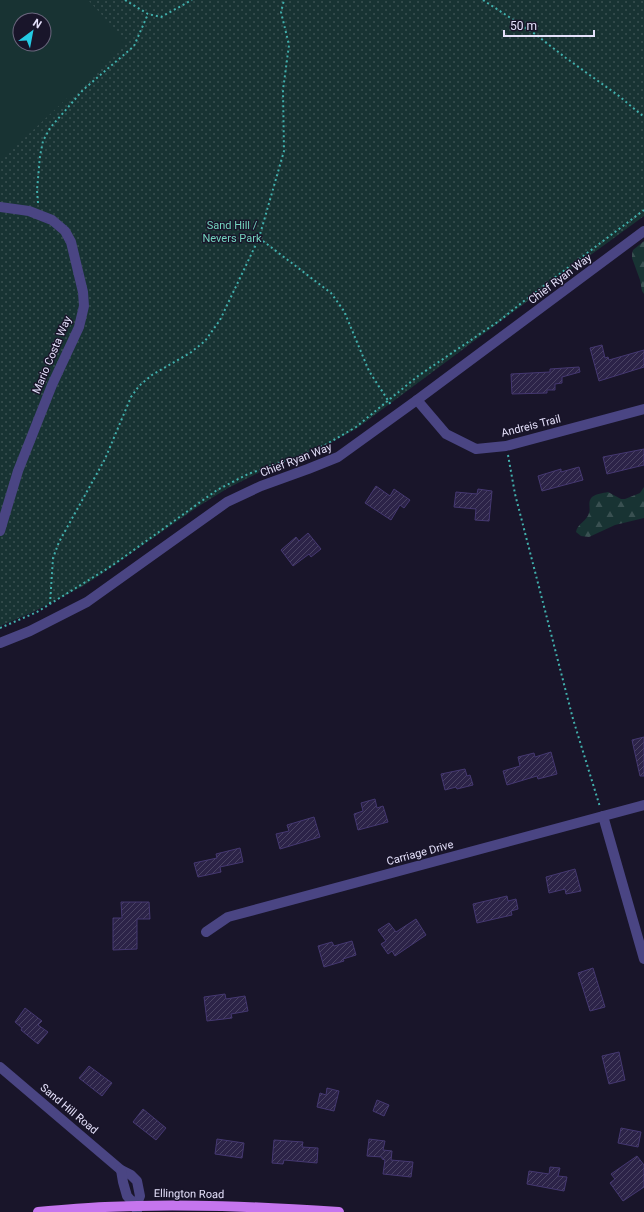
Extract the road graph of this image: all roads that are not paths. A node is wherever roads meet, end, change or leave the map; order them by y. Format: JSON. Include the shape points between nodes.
{"nodes":[{"id":1,"x":0,"y":207,"type":"edge"},
{"id":2,"x":644,"y":231,"type":"edge"},
{"id":3,"x":417,"y":400,"type":"junction"},
{"id":4,"x":644,"y":409,"type":"edge"},
{"id":5,"x":0,"y":531,"type":"edge"},
{"id":6,"x":0,"y":643,"type":"edge"},
{"id":7,"x":644,"y":805,"type":"edge"},
{"id":8,"x":603,"y":816,"type":"junction"},
{"id":9,"x":206,"y":932,"type":"dead end"},
{"id":10,"x":644,"y":959,"type":"edge"},
{"id":11,"x":0,"y":1067,"type":"edge"},
{"id":12,"x":136,"y":1209,"type":"edge"},
{"id":13,"x":38,"y":1212,"type":"edge"},
{"id":14,"x":339,"y":1212,"type":"edge"}],
"edges":[{"from":1,"to":5,"type":"street","name":"Mario Costa Way","via":[[38,214],[52,220],[65,231],[71,242],[84,306],[79,327],[52,384],[18,471]]},
{"from":2,"to":3,"type":"street","name":"Chief Ryan Way"},
{"from":3,"to":4,"type":"street","name":"Andreis Trail","via":[[446,434],[476,449],[506,446]]},
{"from":3,"to":6,"type":"street","name":"Chief Ryan Way","via":[[338,457],[261,486],[227,502],[87,602]]},
{"from":7,"to":8,"type":"street","name":"Carriage Drive"},
{"from":8,"to":9,"type":"street","name":"Carriage Drive","via":[[228,917]]},
{"from":8,"to":10,"type":"street"},
{"from":11,"to":12,"type":"street","name":"Sand Hill Road","via":[[121,1170],[127,1196]]},
{"from":12,"to":13,"type":"main road","name":"Ellington Road","via":[[105,1207]]},
{"from":12,"to":14,"type":"main road","name":"Ellington Road","via":[[168,1205]]}]}
